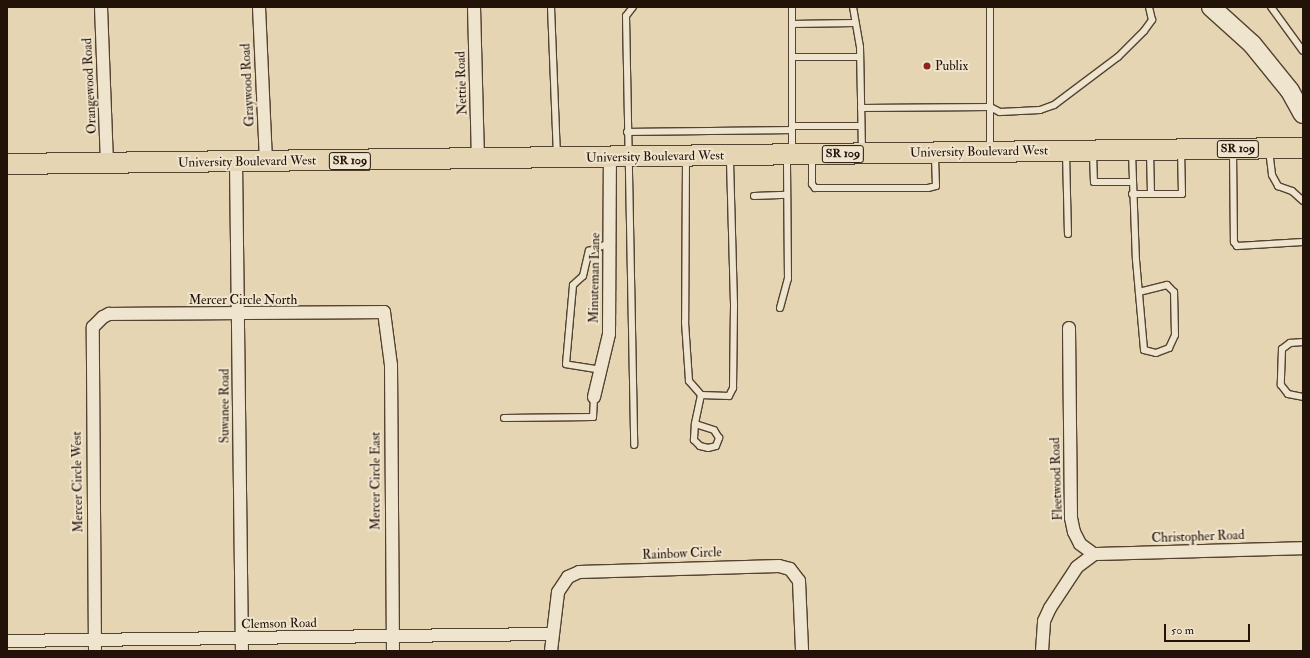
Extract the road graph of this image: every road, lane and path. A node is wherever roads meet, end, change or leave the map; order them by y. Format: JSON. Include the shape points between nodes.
{"nodes":[{"id":1,"x":101,"y":7,"type":"edge"},
{"id":2,"x":259,"y":7,"type":"edge"},
{"id":3,"x":474,"y":7,"type":"edge"},
{"id":4,"x":552,"y":7,"type":"edge"},
{"id":5,"x":633,"y":7,"type":"edge"},
{"id":6,"x":792,"y":7,"type":"edge"},
{"id":7,"x":853,"y":7,"type":"edge"},
{"id":8,"x":990,"y":7,"type":"edge"},
{"id":9,"x":1149,"y":7,"type":"edge"},
{"id":10,"x":1271,"y":7,"type":"edge"},
{"id":11,"x":1219,"y":11,"type":"edge"},
{"id":12,"x":854,"y":23,"type":"junction"},
{"id":13,"x":792,"y":24,"type":"junction"},
{"id":14,"x":1303,"y":52,"type":"edge"},
{"id":15,"x":792,"y":57,"type":"junction"},
{"id":16,"x":860,"y":57,"type":"junction"},
{"id":17,"x":990,"y":107,"type":"junction"},
{"id":18,"x":861,"y":108,"type":"junction"},
{"id":19,"x":1303,"y":114,"type":"edge"},
{"id":20,"x":861,"y":126,"type":"junction"},
{"id":21,"x":792,"y":128,"type":"junction"},
{"id":22,"x":627,"y":132,"type":"junction"},
{"id":23,"x":1268,"y":148,"type":"junction"},
{"id":24,"x":1303,"y":148,"type":"edge"},
{"id":25,"x":1233,"y":149,"type":"junction"},
{"id":26,"x":1141,"y":150,"type":"junction"},
{"id":27,"x":1180,"y":150,"type":"junction"},
{"id":28,"x":1066,"y":151,"type":"junction"},
{"id":29,"x":1093,"y":151,"type":"junction"},
{"id":30,"x":990,"y":152,"type":"junction"},
{"id":31,"x":935,"y":153,"type":"junction"},
{"id":32,"x":862,"y":154,"type":"junction"},
{"id":33,"x":797,"y":155,"type":"junction"},
{"id":34,"x":686,"y":156,"type":"junction"},
{"id":35,"x":730,"y":156,"type":"junction"},
{"id":36,"x":618,"y":157,"type":"junction"},
{"id":37,"x":557,"y":158,"type":"junction"},
{"id":38,"x":478,"y":159,"type":"junction"},
{"id":39,"x":236,"y":162,"type":"junction"},
{"id":40,"x":266,"y":162,"type":"junction"},
{"id":41,"x":107,"y":163,"type":"junction"},
{"id":42,"x":7,"y":164,"type":"edge"},
{"id":43,"x":1132,"y":182,"type":"junction"},
{"id":44,"x":1132,"y":194,"type":"junction"},
{"id":45,"x":1151,"y":194,"type":"junction"},
{"id":46,"x":787,"y":195,"type":"junction"},
{"id":47,"x":754,"y":196,"type":"dead end"},
{"id":48,"x":1303,"y":201,"type":"edge"},
{"id":49,"x":1068,"y":234,"type":"dead end"},
{"id":50,"x":1303,"y":242,"type":"edge"},
{"id":51,"x":610,"y":243,"type":"junction"},
{"id":52,"x":1139,"y":292,"type":"junction"},
{"id":53,"x":780,"y":308,"type":"dead end"},
{"id":54,"x":384,"y":312,"type":"joint"},
{"id":55,"x":238,"y":313,"type":"junction"},
{"id":56,"x":103,"y":317,"type":"joint"},
{"id":57,"x":1069,"y":328,"type":"dead end"},
{"id":58,"x":1303,"y":342,"type":"edge"},
{"id":59,"x":602,"y":370,"type":"junction"},
{"id":60,"x":702,"y":395,"type":"junction"},
{"id":61,"x":594,"y":397,"type":"joint"},
{"id":62,"x":1303,"y":397,"type":"edge"},
{"id":63,"x":504,"y":418,"type":"dead end"},
{"id":64,"x":695,"y":424,"type":"junction"},
{"id":65,"x":634,"y":445,"type":"dead end"},
{"id":66,"x":1303,"y":548,"type":"edge"},
{"id":67,"x":1094,"y":554,"type":"junction"},
{"id":68,"x":552,"y":634,"type":"junction"},
{"id":69,"x":393,"y":638,"type":"junction"},
{"id":70,"x":7,"y":641,"type":"edge"},
{"id":71,"x":241,"y":645,"type":"edge"},
{"id":72,"x":95,"y":646,"type":"edge"},
{"id":73,"x":393,"y":651,"type":"edge"},
{"id":74,"x":552,"y":651,"type":"edge"},
{"id":75,"x":802,"y":651,"type":"edge"},
{"id":76,"x":1042,"y":651,"type":"edge"}],
"edges":[{"from":1,"to":41,"type":"street","name":"Orangewood Road"},
{"from":2,"to":40,"type":"street","name":"Graywood Road"},
{"from":3,"to":38,"type":"street","name":"Nettie Road"},
{"from":4,"to":37,"type":"lane","via":[[555,118],[558,122]]},
{"from":5,"to":22,"type":"lane","via":[[626,16]]},
{"from":6,"to":13,"type":"lane"},
{"from":7,"to":12,"type":"lane"},
{"from":8,"to":17,"type":"lane"},
{"from":9,"to":17,"type":"lane","via":[[1152,20],[1144,31],[1118,57],[1054,105],[1040,110],[1000,112]]},
{"from":10,"to":14,"type":"lane"},
{"from":11,"to":19,"type":"main road","via":[[1272,67]]},
{"from":12,"to":13,"type":"lane"},
{"from":12,"to":16,"type":"lane"},
{"from":13,"to":15,"type":"lane"},
{"from":15,"to":16,"type":"lane"},
{"from":15,"to":21,"type":"lane"},
{"from":16,"to":18,"type":"lane"},
{"from":17,"to":18,"type":"lane"},
{"from":17,"to":30,"type":"lane"},
{"from":18,"to":20,"type":"lane"},
{"from":20,"to":21,"type":"lane"},
{"from":20,"to":32,"type":"lane"},
{"from":21,"to":22,"type":"lane"},
{"from":21,"to":33,"type":"lane"},
{"from":22,"to":36,"type":"lane"},
{"from":23,"to":24,"type":"main road","name":"University Boulevard West","number":"SR 109"},
{"from":23,"to":25,"type":"main road","name":"University Boulevard West","number":"SR 109"},
{"from":23,"to":48,"type":"lane","via":[[1272,175],[1278,186],[1292,191]]},
{"from":25,"to":27,"type":"main road","name":"University Boulevard West","number":"SR 109"},
{"from":25,"to":50,"type":"lane","via":[[1234,242],[1237,246]]},
{"from":26,"to":27,"type":"main road","name":"University Boulevard West","number":"SR 109"},
{"from":26,"to":29,"type":"main road","name":"University Boulevard West","number":"SR 109"},
{"from":26,"to":43,"type":"lane"},
{"from":26,"to":45,"type":"lane"},
{"from":27,"to":45,"type":"lane","via":[[1182,194]]},
{"from":28,"to":29,"type":"main road","name":"University Boulevard West","number":"SR 109"},
{"from":28,"to":30,"type":"main road","name":"University Boulevard West","number":"SR 109"},
{"from":28,"to":49,"type":"lane"},
{"from":29,"to":43,"type":"lane","via":[[1094,182]]},
{"from":30,"to":31,"type":"main road","name":"University Boulevard West","number":"SR 109"},
{"from":31,"to":32,"type":"main road","name":"University Boulevard West","number":"SR 109"},
{"from":31,"to":33,"type":"lane","via":[[936,186],[928,188],[816,188]]},
{"from":32,"to":33,"type":"main road","name":"University Boulevard West","number":"SR 109"},
{"from":33,"to":35,"type":"main road","name":"University Boulevard West","number":"SR 109"},
{"from":33,"to":46,"type":"lane"},
{"from":34,"to":35,"type":"main road","name":"University Boulevard West","number":"SR 109"},
{"from":34,"to":36,"type":"main road","name":"University Boulevard West","number":"SR 109"},
{"from":34,"to":60,"type":"lane","via":[[685,322],[689,381]]},
{"from":35,"to":60,"type":"lane","via":[[734,304],[733,388],[729,396]]},
{"from":36,"to":37,"type":"main road","name":"University Boulevard West","number":"SR 109"},
{"from":36,"to":51,"type":"street","name":"Minuteman Lane"},
{"from":36,"to":65,"type":"lane","via":[[631,195]]},
{"from":37,"to":38,"type":"main road","name":"University Boulevard West","number":"SR 109"},
{"from":38,"to":40,"type":"main road","name":"University Boulevard West","number":"SR 109"},
{"from":39,"to":40,"type":"main road","name":"University Boulevard West","number":"SR 109"},
{"from":39,"to":41,"type":"main road","name":"University Boulevard West","number":"SR 109"},
{"from":39,"to":55,"type":"street","name":"Suwanee Road"},
{"from":41,"to":42,"type":"main road","name":"University Boulevard West","number":"SR 109"},
{"from":43,"to":44,"type":"lane"},
{"from":44,"to":45,"type":"lane"},
{"from":44,"to":52,"type":"lane"},
{"from":46,"to":47,"type":"lane"},
{"from":46,"to":53,"type":"lane","via":[[788,279]]},
{"from":51,"to":59,"type":"street","name":"Minuteman Lane","via":[[608,334]]},
{"from":51,"to":59,"type":"lane","via":[[589,251],[583,276],[573,285],[566,364]]},
{"from":52,"to":52,"type":"lane","via":[[1144,350],[1156,353],[1169,348],[1175,335],[1174,292],[1167,285]]},
{"from":54,"to":55,"type":"street","name":"Mercer Circle North"},
{"from":54,"to":69,"type":"street","name":"Mercer Circle East","via":[[391,365]]},
{"from":55,"to":56,"type":"street","name":"Mercer Circle North"},
{"from":55,"to":71,"type":"street","name":"Suwanee Road"},
{"from":56,"to":72,"type":"street","name":"Mercer Circle West","via":[[93,327],[92,364]]},
{"from":57,"to":67,"type":"street","name":"Fleetwood Road","via":[[1071,518],[1080,544]]},
{"from":58,"to":62,"type":"lane","via":[[1290,343],[1282,349],[1281,372],[1282,388],[1291,395]]},
{"from":59,"to":61,"type":"street","name":"Minuteman Lane"},
{"from":60,"to":64,"type":"lane"},
{"from":61,"to":63,"type":"lane","via":[[593,417]]},
{"from":64,"to":64,"type":"lane","via":[[694,440],[700,446],[716,446],[718,438],[714,430]]},
{"from":66,"to":67,"type":"street","name":"Christopher Road"},
{"from":67,"to":76,"type":"street","via":[[1078,567],[1050,608],[1044,621]]},
{"from":68,"to":69,"type":"street","name":"Clemson Road"},
{"from":68,"to":74,"type":"street","name":"Rainbow Circle"},
{"from":68,"to":75,"type":"street","name":"Rainbow Circle","via":[[560,585],[568,577],[579,572],[779,566],[790,569],[799,581]]},
{"from":69,"to":71,"type":"street","name":"Clemson Road"},
{"from":69,"to":73,"type":"street","name":"Mercer Circle East"},
{"from":70,"to":72,"type":"street","name":"Clemson Road"},
{"from":71,"to":72,"type":"street","name":"Clemson Road"}]}
